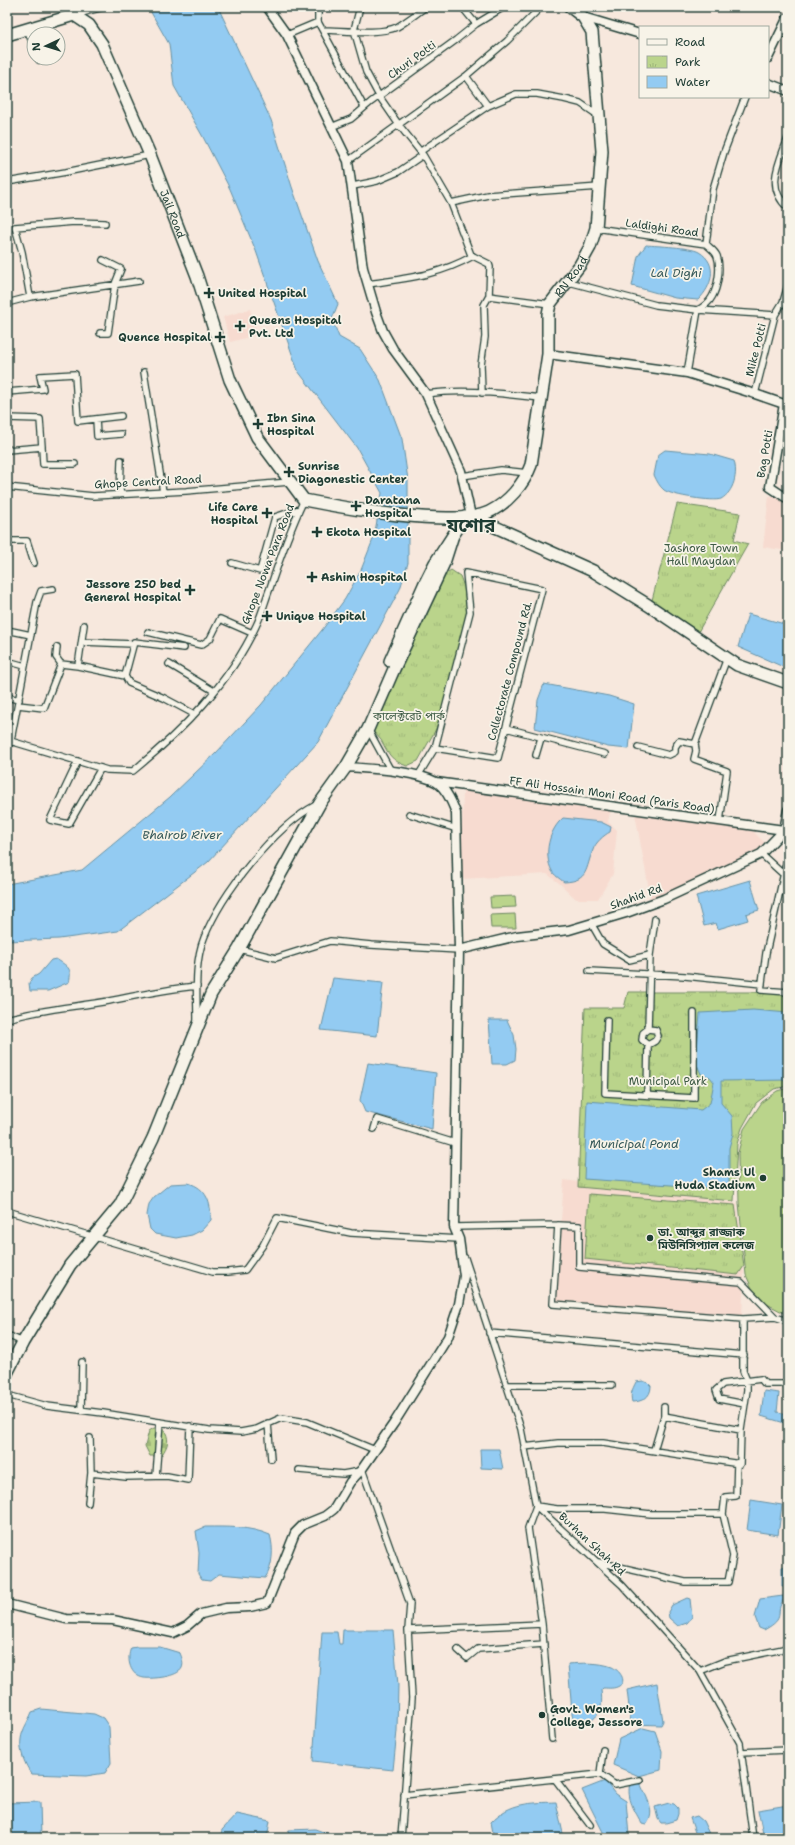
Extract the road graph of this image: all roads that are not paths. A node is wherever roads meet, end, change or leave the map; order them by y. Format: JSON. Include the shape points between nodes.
{"nodes":[{"id":1,"x":104,"y":7,"type":"edge"},
{"id":2,"x":266,"y":7,"type":"edge"},
{"id":3,"x":318,"y":7,"type":"edge"},
{"id":4,"x":360,"y":7,"type":"edge"},
{"id":5,"x":426,"y":7,"type":"edge"},
{"id":6,"x":462,"y":7,"type":"edge"},
{"id":7,"x":504,"y":7,"type":"edge"},
{"id":8,"x":541,"y":7,"type":"edge"},
{"id":9,"x":570,"y":7,"type":"edge"},
{"id":10,"x":72,"y":11,"type":"edge"},
{"id":11,"x":583,"y":17,"type":"junction"},
{"id":12,"x":788,"y":17,"type":"edge"},
{"id":13,"x":318,"y":22,"type":"junction"},
{"id":14,"x":476,"y":24,"type":"junction"},
{"id":15,"x":34,"y":26,"type":"edge"},
{"id":16,"x":26,"y":29,"type":"edge"},
{"id":17,"x":323,"y":30,"type":"junction"},
{"id":18,"x":354,"y":30,"type":"junction"},
{"id":19,"x":639,"y":34,"type":"edge"},
{"id":20,"x":7,"y":35,"type":"edge"},
{"id":21,"x":287,"y":35,"type":"junction"},
{"id":22,"x":769,"y":56,"type":"edge"},
{"id":23,"x":466,"y":76,"type":"junction"},
{"id":24,"x":769,"y":83,"type":"edge"},
{"id":25,"x":788,"y":91,"type":"edge"},
{"id":26,"x":379,"y":96,"type":"junction"},
{"id":27,"x":745,"y":98,"type":"edge"},
{"id":28,"x":488,"y":106,"type":"junction"},
{"id":29,"x":364,"y":107,"type":"junction"},
{"id":30,"x":600,"y":116,"type":"junction"},
{"id":31,"x":399,"y":125,"type":"junction"},
{"id":32,"x":331,"y":127,"type":"junction"},
{"id":33,"x":788,"y":138,"type":"edge"},
{"id":34,"x":422,"y":153,"type":"junction"},
{"id":35,"x":150,"y":155,"type":"junction"},
{"id":36,"x":348,"y":162,"type":"junction"},
{"id":37,"x":7,"y":182,"type":"edge"},
{"id":38,"x":353,"y":186,"type":"junction"},
{"id":39,"x":601,"y":187,"type":"junction"},
{"id":40,"x":451,"y":203,"type":"junction"},
{"id":41,"x":788,"y":208,"type":"edge"},
{"id":42,"x":105,"y":223,"type":"dead end"},
{"id":43,"x":596,"y":228,"type":"junction"},
{"id":44,"x":706,"y":244,"type":"junction"},
{"id":45,"x":473,"y":256,"type":"junction"},
{"id":46,"x":103,"y":260,"type":"dead end"},
{"id":47,"x":139,"y":280,"type":"dead end"},
{"id":48,"x":569,"y":282,"type":"junction"},
{"id":49,"x":115,"y":284,"type":"junction"},
{"id":50,"x":368,"y":284,"type":"junction"},
{"id":51,"x":788,"y":285,"type":"edge"},
{"id":52,"x":489,"y":296,"type":"junction"},
{"id":53,"x":30,"y":297,"type":"junction"},
{"id":54,"x":7,"y":303,"type":"edge"},
{"id":55,"x":785,"y":303,"type":"edge"},
{"id":56,"x":550,"y":304,"type":"junction"},
{"id":57,"x":698,"y":310,"type":"junction"},
{"id":58,"x":775,"y":316,"type":"junction"},
{"id":59,"x":100,"y":333,"type":"dead end"},
{"id":60,"x":548,"y":354,"type":"junction"},
{"id":61,"x":144,"y":372,"type":"dead end"},
{"id":62,"x":687,"y":373,"type":"junction"},
{"id":63,"x":7,"y":392,"type":"edge"},
{"id":64,"x":482,"y":393,"type":"junction"},
{"id":65,"x":426,"y":394,"type":"junction"},
{"id":66,"x":755,"y":394,"type":"junction"},
{"id":67,"x":541,"y":398,"type":"junction"},
{"id":68,"x":786,"y":404,"type":"edge"},
{"id":69,"x":121,"y":416,"type":"dead end"},
{"id":70,"x":7,"y":418,"type":"edge"},
{"id":71,"x":96,"y":419,"type":"junction"},
{"id":72,"x":121,"y":434,"type":"dead end"},
{"id":73,"x":42,"y":447,"type":"junction"},
{"id":74,"x":7,"y":450,"type":"edge"},
{"id":75,"x":121,"y":460,"type":"dead end"},
{"id":76,"x":75,"y":464,"type":"dead end"},
{"id":77,"x":528,"y":473,"type":"junction"},
{"id":78,"x":462,"y":476,"type":"junction"},
{"id":79,"x":290,"y":482,"type":"junction"},
{"id":80,"x":7,"y":487,"type":"edge"},
{"id":81,"x":163,"y":492,"type":"junction"},
{"id":82,"x":120,"y":495,"type":"junction"},
{"id":83,"x":788,"y":499,"type":"edge"},
{"id":84,"x":301,"y":505,"type":"junction"},
{"id":85,"x":468,"y":517,"type":"junction"},
{"id":86,"x":452,"y":538,"type":"junction"},
{"id":87,"x":7,"y":541,"type":"edge"},
{"id":88,"x":34,"y":563,"type":"dead end"},
{"id":89,"x":232,"y":563,"type":"dead end"},
{"id":90,"x":54,"y":589,"type":"dead end"},
{"id":91,"x":84,"y":625,"type":"dead end"},
{"id":92,"x":7,"y":630,"type":"edge"},
{"id":93,"x":148,"y":632,"type":"dead end"},
{"id":94,"x":252,"y":633,"type":"junction"},
{"id":95,"x":31,"y":634,"type":"junction"},
{"id":96,"x":83,"y":642,"type":"junction"},
{"id":97,"x":133,"y":644,"type":"junction"},
{"id":98,"x":56,"y":647,"type":"dead end"},
{"id":99,"x":184,"y":648,"type":"dead end"},
{"id":100,"x":727,"y":658,"type":"junction"},
{"id":101,"x":7,"y":661,"type":"edge"},
{"id":102,"x":61,"y":664,"type":"junction"},
{"id":103,"x":169,"y":664,"type":"dead end"},
{"id":104,"x":26,"y":666,"type":"junction"},
{"id":105,"x":78,"y":666,"type":"junction"},
{"id":106,"x":125,"y":676,"type":"junction"},
{"id":107,"x":788,"y":683,"type":"edge"},
{"id":108,"x":214,"y":691,"type":"junction"},
{"id":109,"x":7,"y":697,"type":"edge"},
{"id":110,"x":18,"y":702,"type":"junction"},
{"id":111,"x":194,"y":714,"type":"junction"},
{"id":112,"x":506,"y":728,"type":"junction"},
{"id":113,"x":368,"y":729,"type":"junction"},
{"id":114,"x":541,"y":738,"type":"junction"},
{"id":115,"x":9,"y":740,"type":"edge"},
{"id":116,"x":695,"y":744,"type":"junction"},
{"id":117,"x":638,"y":746,"type":"dead end"},
{"id":118,"x":435,"y":748,"type":"junction"},
{"id":119,"x":7,"y":749,"type":"edge"},
{"id":120,"x":354,"y":754,"type":"junction"},
{"id":121,"x":605,"y":754,"type":"dead end"},
{"id":122,"x":536,"y":755,"type":"dead end"},
{"id":123,"x":78,"y":761,"type":"junction"},
{"id":124,"x":346,"y":767,"type":"junction"},
{"id":125,"x":101,"y":768,"type":"junction"},
{"id":126,"x":391,"y":771,"type":"junction"},
{"id":127,"x":418,"y":776,"type":"junction"},
{"id":128,"x":436,"y":782,"type":"junction"},
{"id":129,"x":320,"y":803,"type":"junction"},
{"id":130,"x":788,"y":810,"type":"edge"},
{"id":131,"x":408,"y":814,"type":"dead end"},
{"id":132,"x":720,"y":821,"type":"junction"},
{"id":133,"x":457,"y":829,"type":"junction"},
{"id":134,"x":786,"y":830,"type":"edge"},
{"id":135,"x":761,"y":854,"type":"junction"},
{"id":136,"x":788,"y":855,"type":"edge"},
{"id":137,"x":784,"y":875,"type":"junction"},
{"id":138,"x":780,"y":891,"type":"junction"},
{"id":139,"x":788,"y":893,"type":"edge"},
{"id":140,"x":655,"y":919,"type":"dead end"},
{"id":141,"x":591,"y":923,"type":"junction"},
{"id":142,"x":239,"y":949,"type":"junction"},
{"id":143,"x":458,"y":950,"type":"junction"},
{"id":144,"x":650,"y":955,"type":"junction"},
{"id":145,"x":589,"y":972,"type":"dead end"},
{"id":146,"x":650,"y":974,"type":"junction"},
{"id":147,"x":762,"y":984,"type":"junction"},
{"id":148,"x":197,"y":986,"type":"junction"},
{"id":149,"x":788,"y":992,"type":"edge"},
{"id":150,"x":694,"y":1013,"type":"dead end"},
{"id":151,"x":7,"y":1019,"type":"edge"},
{"id":152,"x":607,"y":1020,"type":"dead end"},
{"id":153,"x":197,"y":1027,"type":"junction"},
{"id":154,"x":648,"y":1029,"type":"junction"},
{"id":155,"x":648,"y":1045,"type":"junction"},
{"id":156,"x":647,"y":1095,"type":"junction"},
{"id":157,"x":374,"y":1128,"type":"dead end"},
{"id":158,"x":455,"y":1144,"type":"junction"},
{"id":159,"x":7,"y":1211,"type":"edge"},
{"id":160,"x":558,"y":1225,"type":"junction"},
{"id":161,"x":454,"y":1226,"type":"junction"},
{"id":162,"x":95,"y":1237,"type":"junction"},
{"id":163,"x":459,"y":1239,"type":"junction"},
{"id":164,"x":775,"y":1317,"type":"junction"},
{"id":165,"x":743,"y":1319,"type":"junction"},
{"id":166,"x":788,"y":1320,"type":"edge"},
{"id":167,"x":489,"y":1333,"type":"junction"},
{"id":168,"x":7,"y":1335,"type":"edge"},
{"id":169,"x":23,"y":1342,"type":"junction"},
{"id":170,"x":744,"y":1355,"type":"junction"},
{"id":171,"x":82,"y":1362,"type":"dead end"},
{"id":172,"x":7,"y":1373,"type":"edge"},
{"id":173,"x":747,"y":1381,"type":"junction"},
{"id":174,"x":612,"y":1384,"type":"dead end"},
{"id":175,"x":788,"y":1384,"type":"edge"},
{"id":176,"x":506,"y":1385,"type":"junction"},
{"id":177,"x":7,"y":1395,"type":"edge"},
{"id":178,"x":745,"y":1404,"type":"junction"},
{"id":179,"x":664,"y":1407,"type":"dead end"},
{"id":180,"x":81,"y":1410,"type":"junction"},
{"id":181,"x":664,"y":1416,"type":"junction"},
{"id":182,"x":160,"y":1422,"type":"junction"},
{"id":183,"x":268,"y":1423,"type":"junction"},
{"id":184,"x":190,"y":1426,"type":"junction"},
{"id":185,"x":741,"y":1430,"type":"junction"},
{"id":186,"x":90,"y":1438,"type":"dead end"},
{"id":187,"x":524,"y":1447,"type":"junction"},
{"id":188,"x":375,"y":1450,"type":"junction"},
{"id":189,"x":654,"y":1450,"type":"junction"},
{"id":190,"x":271,"y":1458,"type":"dead end"},
{"id":191,"x":737,"y":1463,"type":"junction"},
{"id":192,"x":299,"y":1470,"type":"dead end"},
{"id":193,"x":361,"y":1470,"type":"junction"},
{"id":194,"x":91,"y":1472,"type":"junction"},
{"id":195,"x":156,"y":1476,"type":"junction"},
{"id":196,"x":88,"y":1503,"type":"dead end"},
{"id":197,"x":536,"y":1506,"type":"junction"},
{"id":198,"x":723,"y":1514,"type":"junction"},
{"id":199,"x":596,"y":1561,"type":"junction"},
{"id":200,"x":7,"y":1604,"type":"edge"},
{"id":201,"x":542,"y":1624,"type":"junction"},
{"id":202,"x":408,"y":1630,"type":"junction"},
{"id":203,"x":544,"y":1644,"type":"junction"},
{"id":204,"x":788,"y":1648,"type":"edge"},
{"id":205,"x":458,"y":1650,"type":"dead end"},
{"id":206,"x":700,"y":1670,"type":"junction"},
{"id":207,"x":552,"y":1739,"type":"dead end"},
{"id":208,"x":603,"y":1750,"type":"dead end"},
{"id":209,"x":788,"y":1750,"type":"edge"},
{"id":210,"x":741,"y":1752,"type":"junction"},
{"id":211,"x":600,"y":1774,"type":"junction"},
{"id":212,"x":555,"y":1779,"type":"junction"},
{"id":213,"x":640,"y":1780,"type":"dead end"},
{"id":214,"x":404,"y":1795,"type":"junction"},
{"id":215,"x":590,"y":1825,"type":"dead end"},
{"id":216,"x":401,"y":1838,"type":"edge"},
{"id":217,"x":753,"y":1838,"type":"edge"}],
"edges":[{"from":1,"to":10,"type":"street"},
{"from":2,"to":21,"type":"street"},
{"from":3,"to":13,"type":"street"},
{"from":4,"to":18,"type":"street"},
{"from":5,"to":18,"type":"street","via":[[397,27],[375,31]]},
{"from":6,"to":14,"type":"street"},
{"from":7,"to":14,"type":"street","name":"Churi Potti"},
{"from":8,"to":23,"type":"street","via":[[507,41]]},
{"from":9,"to":11,"type":"highway","name":"RN Road"},
{"from":10,"to":15,"type":"highway"},
{"from":10,"to":35,"type":"highway","name":"Jail Road","via":[[89,25],[102,44]]},
{"from":11,"to":19,"type":"street"},
{"from":11,"to":30,"type":"highway","name":"RN Road","via":[[592,32]]},
{"from":12,"to":22,"type":"street"},
{"from":13,"to":17,"type":"street"},
{"from":13,"to":21,"type":"street"},
{"from":14,"to":26,"type":"street","name":"Churi Potti"},
{"from":16,"to":20,"type":"highway"},
{"from":17,"to":18,"type":"street"},
{"from":17,"to":29,"type":"street"},
{"from":18,"to":26,"type":"street","via":[[366,72]]},
{"from":21,"to":32,"type":"street"},
{"from":23,"to":28,"type":"street"},
{"from":23,"to":31,"type":"street"},
{"from":24,"to":25,"type":"street"},
{"from":26,"to":29,"type":"street","name":"Churi Potti"},
{"from":26,"to":31,"type":"street"},
{"from":27,"to":44,"type":"street","via":[[713,189]]},
{"from":28,"to":30,"type":"street","via":[[516,94],[537,94],[580,104]]},
{"from":28,"to":34,"type":"street"},
{"from":29,"to":32,"type":"street","name":"Churi Potti","via":[[351,118]]},
{"from":30,"to":39,"type":"highway","name":"RN Road"},
{"from":31,"to":34,"type":"street"},
{"from":31,"to":36,"type":"street"},
{"from":32,"to":36,"type":"street"},
{"from":33,"to":41,"type":"street","via":[[776,173],[775,189],[780,201]]},
{"from":34,"to":38,"type":"street","via":[[398,172],[377,181]]},
{"from":34,"to":40,"type":"street"},
{"from":35,"to":37,"type":"street"},
{"from":35,"to":79,"type":"highway","name":"Jail Road","via":[[197,276],[230,380],[257,437]]},
{"from":36,"to":38,"type":"street"},
{"from":38,"to":50,"type":"street","via":[[363,268]]},
{"from":39,"to":40,"type":"street","via":[[488,195]]},
{"from":39,"to":43,"type":"highway","name":"RN Road"},
{"from":40,"to":45,"type":"street","via":[[469,252]]},
{"from":42,"to":53,"type":"street","via":[[74,222],[15,227]]},
{"from":43,"to":44,"type":"street","name":"Laldighi Road"},
{"from":43,"to":48,"type":"highway","name":"RN Road","via":[[590,246]]},
{"from":44,"to":57,"type":"street","name":"Laldighi Road","via":[[717,256],[717,279],[712,298]]},
{"from":45,"to":50,"type":"street","via":[[434,274]]},
{"from":45,"to":52,"type":"street","via":[[489,264]]},
{"from":46,"to":49,"type":"street","via":[[121,269]]},
{"from":47,"to":49,"type":"street"},
{"from":48,"to":56,"type":"highway","name":"RN Road"},
{"from":48,"to":57,"type":"street","via":[[656,305]]},
{"from":49,"to":53,"type":"street"},
{"from":49,"to":59,"type":"street","via":[[108,333]]},
{"from":50,"to":65,"type":"street","via":[[376,312],[390,343]]},
{"from":51,"to":55,"type":"street"},
{"from":52,"to":56,"type":"street"},
{"from":52,"to":64,"type":"street","via":[[484,305]]},
{"from":53,"to":54,"type":"street"},
{"from":55,"to":58,"type":"street"},
{"from":56,"to":60,"type":"highway","name":"RN Road"},
{"from":57,"to":58,"type":"street","name":"Mike Potti"},
{"from":57,"to":62,"type":"street"},
{"from":58,"to":66,"type":"street","name":"Mike Potti"},
{"from":60,"to":62,"type":"street"},
{"from":60,"to":67,"type":"highway","name":"RN Road"},
{"from":61,"to":81,"type":"street"},
{"from":62,"to":66,"type":"street"},
{"from":63,"to":71,"type":"street","via":[[43,389],[40,376],[75,374],[78,421]]},
{"from":64,"to":65,"type":"street","via":[[447,391]]},
{"from":64,"to":67,"type":"street"},
{"from":65,"to":78,"type":"street"},
{"from":66,"to":68,"type":"street"},
{"from":67,"to":77,"type":"highway","name":"RN Road"},
{"from":68,"to":83,"type":"street","name":"Bag Potti","via":[[770,487]]},
{"from":69,"to":71,"type":"street"},
{"from":70,"to":73,"type":"street","via":[[40,419]]},
{"from":71,"to":72,"type":"street","via":[[97,436]]},
{"from":73,"to":74,"type":"street"},
{"from":73,"to":76,"type":"street","via":[[43,464]]},
{"from":75,"to":82,"type":"street"},
{"from":77,"to":78,"type":"street","via":[[501,470]]},
{"from":77,"to":85,"type":"highway","name":"RN Road","via":[[519,487],[506,499],[488,512]]},
{"from":78,"to":85,"type":"street"},
{"from":79,"to":81,"type":"street","name":"Ghope Central Road"},
{"from":79,"to":84,"type":"highway","name":"Jail Road"},
{"from":80,"to":82,"type":"street","name":"Ghope Central Road","via":[[93,496]]},
{"from":81,"to":82,"type":"street","name":"Ghope Central Road"},
{"from":84,"to":85,"type":"highway","via":[[418,516]]},
{"from":84,"to":89,"type":"street","via":[[275,517],[260,571]]},
{"from":84,"to":94,"type":"street","name":"Ghope Nowa Para Road"},
{"from":85,"to":86,"type":"highway"},
{"from":85,"to":100,"type":"highway","via":[[593,571]]},
{"from":86,"to":113,"type":"highway","via":[[444,563]]},
{"from":86,"to":120,"type":"highway","via":[[435,562],[424,585],[374,696]]},
{"from":87,"to":88,"type":"street","via":[[27,541]]},
{"from":90,"to":95,"type":"street","via":[[41,590]]},
{"from":91,"to":96,"type":"street"},
{"from":92,"to":95,"type":"street"},
{"from":93,"to":94,"type":"street","via":[[201,645],[210,639],[220,619]]},
{"from":94,"to":108,"type":"street","name":"Ghope Nowa Para Road","via":[[235,664]]},
{"from":95,"to":104,"type":"street"},
{"from":96,"to":97,"type":"street"},
{"from":96,"to":105,"type":"street"},
{"from":97,"to":99,"type":"street","via":[[134,642]]},
{"from":97,"to":106,"type":"street"},
{"from":98,"to":102,"type":"street","via":[[56,657]]},
{"from":100,"to":107,"type":"highway","via":[[742,668]]},
{"from":100,"to":116,"type":"street"},
{"from":101,"to":104,"type":"street"},
{"from":102,"to":105,"type":"street"},
{"from":102,"to":110,"type":"street","via":[[44,708]]},
{"from":103,"to":108,"type":"street"},
{"from":104,"to":110,"type":"street"},
{"from":105,"to":106,"type":"street"},
{"from":106,"to":111,"type":"street","via":[[129,683]]},
{"from":108,"to":111,"type":"street","name":"Ghope Nowa Para Road"},
{"from":109,"to":110,"type":"street"},
{"from":110,"to":115,"type":"street"},
{"from":111,"to":125,"type":"street","name":"Ghope Nowa Para Road","via":[[133,771]]},
{"from":112,"to":114,"type":"street"},
{"from":112,"to":118,"type":"street","name":"Collectorate Compound Rd.","via":[[498,758]]},
{"from":112,"to":118,"type":"street","name":"Collectorate Compound Rd.","via":[[542,589],[466,573],[470,612]]},
{"from":113,"to":120,"type":"highway"},
{"from":113,"to":126,"type":"street"},
{"from":114,"to":121,"type":"street"},
{"from":114,"to":122,"type":"street"},
{"from":115,"to":119,"type":"street"},
{"from":115,"to":123,"type":"street","name":"Ghope Nowa Para Road"},
{"from":116,"to":117,"type":"street","via":[[679,741],[675,752],[669,755]]},
{"from":116,"to":132,"type":"street","via":[[694,759],[727,771]]},
{"from":118,"to":127,"type":"street","name":"Collectorate Compound Rd."},
{"from":120,"to":124,"type":"highway"},
{"from":123,"to":125,"type":"street","name":"Ghope Nowa Para Road"},
{"from":123,"to":125,"type":"street","via":[[50,820],[69,824]]},
{"from":124,"to":126,"type":"street","name":"FF Ali Hossain Moni Road (Paris Road)"},
{"from":124,"to":129,"type":"highway"},
{"from":126,"to":127,"type":"street","name":"FF Ali Hossain Moni Road (Paris Road)"},
{"from":127,"to":128,"type":"street","name":"FF Ali Hossain Moni Road (Paris Road)"},
{"from":128,"to":132,"type":"street","name":"FF Ali Hossain Moni Road (Paris Road)"},
{"from":128,"to":133,"type":"street","via":[[452,801]]},
{"from":129,"to":142,"type":"highway"},
{"from":129,"to":148,"type":"street","via":[[293,820],[244,870],[204,939],[198,964]]},
{"from":130,"to":134,"type":"street"},
{"from":131,"to":133,"type":"street"},
{"from":132,"to":134,"type":"street","name":"FF Ali Hossain Moni Road (Paris Road)"},
{"from":133,"to":143,"type":"street"},
{"from":134,"to":135,"type":"street","name":"Shahid Rd"},
{"from":135,"to":137,"type":"street"},
{"from":135,"to":141,"type":"street","name":"Shahid Rd","via":[[664,899]]},
{"from":136,"to":137,"type":"street"},
{"from":137,"to":138,"type":"street"},
{"from":138,"to":139,"type":"street"},
{"from":138,"to":147,"type":"street"},
{"from":140,"to":144,"type":"street"},
{"from":141,"to":143,"type":"street","name":"Shahid Rd","via":[[569,930],[517,936]]},
{"from":141,"to":144,"type":"street","via":[[603,944],[628,960]]},
{"from":142,"to":143,"type":"street","via":[[276,958],[330,941]]},
{"from":142,"to":153,"type":"highway","via":[[211,994]]},
{"from":143,"to":158,"type":"street"},
{"from":144,"to":146,"type":"street"},
{"from":145,"to":146,"type":"street"},
{"from":146,"to":147,"type":"street"},
{"from":146,"to":154,"type":"street"},
{"from":147,"to":149,"type":"street","via":[[761,990]]},
{"from":148,"to":151,"type":"street","via":[[57,1008]]},
{"from":148,"to":153,"type":"street"},
{"from":150,"to":156,"type":"street","via":[[694,1098]]},
{"from":152,"to":156,"type":"street","via":[[605,1093]]},
{"from":153,"to":162,"type":"highway","via":[[154,1138],[120,1206]]},
{"from":154,"to":155,"type":"street","via":[[643,1033],[642,1040]]},
{"from":154,"to":155,"type":"street","via":[[656,1030],[658,1036]]},
{"from":155,"to":156,"type":"street"},
{"from":157,"to":158,"type":"street","via":[[377,1119]]},
{"from":158,"to":161,"type":"street"},
{"from":159,"to":162,"type":"street"},
{"from":160,"to":161,"type":"street"},
{"from":160,"to":164,"type":"street","via":[[579,1226],[579,1267],[741,1282]]},
{"from":160,"to":165,"type":"street","via":[[553,1304]]},
{"from":161,"to":163,"type":"street"},
{"from":162,"to":163,"type":"street","via":[[213,1272],[245,1270],[263,1245],[277,1218],[351,1233]]},
{"from":162,"to":169,"type":"highway","via":[[70,1265]]},
{"from":163,"to":167,"type":"street"},
{"from":163,"to":188,"type":"street","via":[[464,1276],[459,1304],[448,1337]]},
{"from":164,"to":165,"type":"street"},
{"from":164,"to":166,"type":"street"},
{"from":165,"to":170,"type":"street"},
{"from":167,"to":170,"type":"street"},
{"from":167,"to":176,"type":"street"},
{"from":168,"to":169,"type":"street"},
{"from":169,"to":172,"type":"highway"},
{"from":170,"to":173,"type":"street","via":[[743,1371]]},
{"from":171,"to":180,"type":"street"},
{"from":173,"to":175,"type":"street","via":[[761,1379],[765,1384]]},
{"from":173,"to":178,"type":"street"},
{"from":173,"to":178,"type":"street","via":[[724,1384],[716,1390],[719,1399]]},
{"from":174,"to":176,"type":"street"},
{"from":176,"to":187,"type":"street","via":[[521,1429]]},
{"from":177,"to":180,"type":"street","via":[[47,1406]]},
{"from":178,"to":185,"type":"street"},
{"from":179,"to":181,"type":"street"},
{"from":180,"to":182,"type":"street"},
{"from":181,"to":185,"type":"street"},
{"from":181,"to":189,"type":"street"},
{"from":182,"to":184,"type":"street"},
{"from":182,"to":195,"type":"street"},
{"from":183,"to":184,"type":"street","via":[[257,1429],[242,1432]]},
{"from":183,"to":188,"type":"street","via":[[281,1418],[307,1422]]},
{"from":183,"to":190,"type":"street"},
{"from":184,"to":195,"type":"street","via":[[188,1480]]},
{"from":185,"to":191,"type":"street","via":[[740,1464]]},
{"from":186,"to":194,"type":"street"},
{"from":187,"to":189,"type":"street","via":[[558,1443],[603,1443]]},
{"from":187,"to":197,"type":"street"},
{"from":188,"to":193,"type":"street"},
{"from":189,"to":191,"type":"street"},
{"from":191,"to":198,"type":"street","via":[[736,1496],[725,1497]]},
{"from":192,"to":193,"type":"street","via":[[343,1474]]},
{"from":193,"to":200,"type":"street","via":[[350,1482],[334,1509],[325,1516],[303,1525],[295,1533],[267,1603],[201,1614],[187,1626],[173,1633],[113,1620],[66,1620]]},
{"from":193,"to":202,"type":"street","via":[[410,1604]]},
{"from":194,"to":195,"type":"street","via":[[126,1477]]},
{"from":194,"to":196,"type":"street"},
{"from":197,"to":198,"type":"street","via":[[651,1514]]},
{"from":197,"to":199,"type":"street","name":"Burhan Shah Rd"},
{"from":197,"to":201,"type":"street","via":[[528,1528]]},
{"from":198,"to":199,"type":"street","via":[[732,1556],[728,1582],[685,1582]]},
{"from":199,"to":206,"type":"street","name":"Burhan Shah Rd","via":[[622,1585]]},
{"from":201,"to":202,"type":"street"},
{"from":201,"to":203,"type":"street"},
{"from":202,"to":214,"type":"street","via":[[412,1698]]},
{"from":203,"to":205,"type":"street","via":[[478,1649],[467,1658]]},
{"from":203,"to":207,"type":"street"},
{"from":204,"to":206,"type":"street","via":[[724,1661]]},
{"from":206,"to":210,"type":"street","name":"Burhan Shah Rd","via":[[740,1743]]},
{"from":208,"to":211,"type":"street"},
{"from":209,"to":210,"type":"street"},
{"from":210,"to":217,"type":"street","name":"Burhan Shah Rd"},
{"from":211,"to":212,"type":"street"},
{"from":211,"to":213,"type":"street","via":[[615,1785]]},
{"from":212,"to":214,"type":"street"},
{"from":212,"to":215,"type":"street"},
{"from":214,"to":216,"type":"street"}]}
